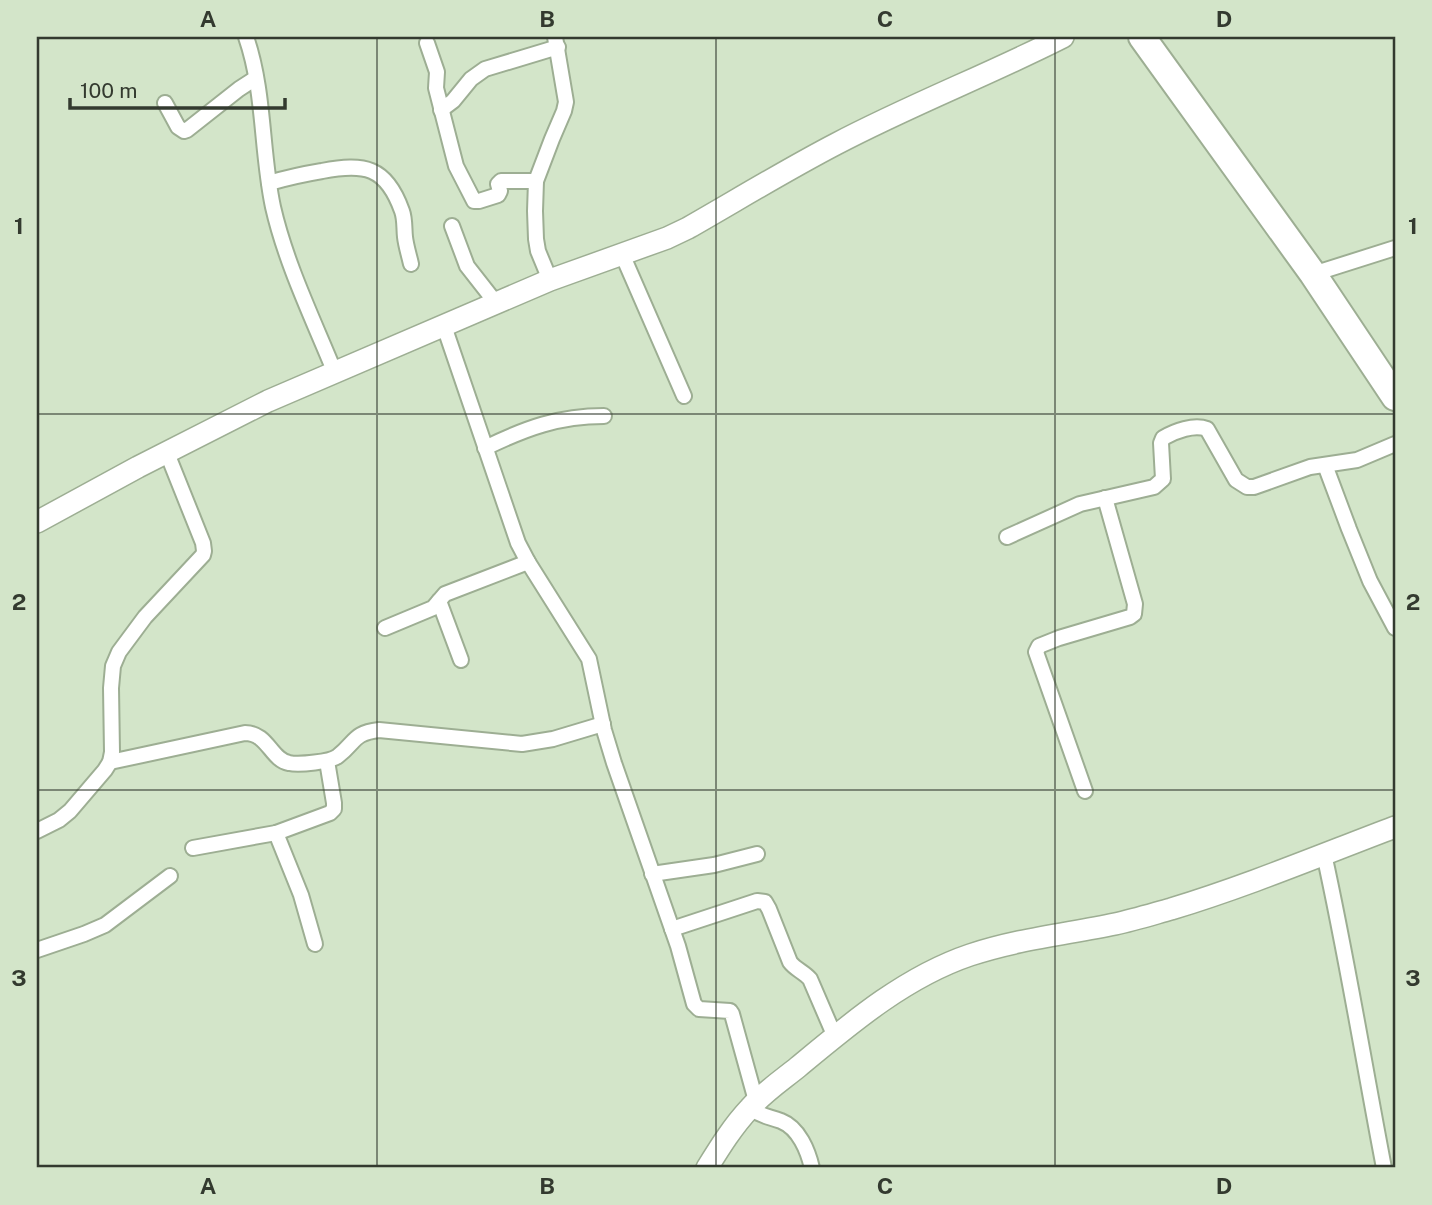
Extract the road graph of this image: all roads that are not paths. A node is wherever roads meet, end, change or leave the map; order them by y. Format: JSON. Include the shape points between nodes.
{"nodes":[{"id":1,"x":246,"y":37,"type":"edge"},
{"id":2,"x":1063,"y":37,"type":"edge"},
{"id":3,"x":1142,"y":37,"type":"edge"},
{"id":4,"x":557,"y":42,"type":"edge"},
{"id":5,"x":427,"y":43,"type":"dead end"},
{"id":6,"x":256,"y":78,"type":"junction"},
{"id":7,"x":165,"y":103,"type":"dead end"},
{"id":8,"x":441,"y":110,"type":"junction"},
{"id":9,"x":536,"y":181,"type":"junction"},
{"id":10,"x":269,"y":183,"type":"junction"},
{"id":11,"x":452,"y":226,"type":"dead end"},
{"id":12,"x":1395,"y":248,"type":"edge"},
{"id":13,"x":622,"y":254,"type":"junction"},
{"id":14,"x":411,"y":264,"type":"dead end"},
{"id":15,"x":1313,"y":274,"type":"junction"},
{"id":16,"x":550,"y":280,"type":"junction"},
{"id":17,"x":496,"y":303,"type":"junction"},
{"id":18,"x":444,"y":326,"type":"junction"},
{"id":19,"x":335,"y":373,"type":"junction"},
{"id":20,"x":1393,"y":391,"type":"edge"},
{"id":21,"x":684,"y":396,"type":"dead end"},
{"id":22,"x":604,"y":416,"type":"dead end"},
{"id":23,"x":1395,"y":444,"type":"edge"},
{"id":24,"x":485,"y":448,"type":"junction"},
{"id":25,"x":167,"y":453,"type":"junction"},
{"id":26,"x":1325,"y":465,"type":"junction"},
{"id":27,"x":1105,"y":498,"type":"junction"},
{"id":28,"x":37,"y":522,"type":"edge"},
{"id":29,"x":1007,"y":537,"type":"dead end"},
{"id":30,"x":528,"y":562,"type":"junction"},
{"id":31,"x":439,"y":601,"type":"junction"},
{"id":32,"x":385,"y":628,"type":"dead end"},
{"id":33,"x":1395,"y":628,"type":"edge"},
{"id":34,"x":461,"y":660,"type":"dead end"},
{"id":35,"x":603,"y":727,"type":"junction"},
{"id":36,"x":327,"y":761,"type":"junction"},
{"id":37,"x":110,"y":762,"type":"junction"},
{"id":38,"x":1085,"y":790,"type":"dead end"},
{"id":39,"x":1395,"y":827,"type":"edge"},
{"id":40,"x":37,"y":831,"type":"edge"},
{"id":41,"x":276,"y":832,"type":"junction"},
{"id":42,"x":193,"y":848,"type":"dead end"},
{"id":43,"x":757,"y":854,"type":"dead end"},
{"id":44,"x":1324,"y":854,"type":"junction"},
{"id":45,"x":652,"y":874,"type":"junction"},
{"id":46,"x":170,"y":876,"type":"dead end"},
{"id":47,"x":673,"y":929,"type":"junction"},
{"id":48,"x":315,"y":944,"type":"dead end"},
{"id":49,"x":37,"y":950,"type":"edge"},
{"id":50,"x":835,"y":1037,"type":"junction"},
{"id":51,"x":753,"y":1104,"type":"junction"},
{"id":52,"x":707,"y":1168,"type":"edge"},
{"id":53,"x":813,"y":1168,"type":"edge"},
{"id":54,"x":1384,"y":1168,"type":"edge"}],
"edges":[{"from":1,"to":6,"type":"street"},
{"from":2,"to":13,"type":"street","via":[[836,144],[688,228]]},
{"from":3,"to":15,"type":"highway"},
{"from":4,"to":8,"type":"street","via":[[485,69]]},
{"from":4,"to":9,"type":"street","via":[[566,102]]},
{"from":5,"to":8,"type":"street","via":[[437,72]]},
{"from":6,"to":7,"type":"street","via":[[184,131]]},
{"from":6,"to":10,"type":"street"},
{"from":8,"to":9,"type":"street","via":[[456,166],[474,201],[498,195],[501,181]]},
{"from":9,"to":16,"type":"street","via":[[536,239]]},
{"from":10,"to":14,"type":"street","via":[[342,167],[371,169],[389,185],[403,213]]},
{"from":10,"to":19,"type":"street","via":[[286,251]]},
{"from":11,"to":17,"type":"street","via":[[467,266]]},
{"from":12,"to":15,"type":"street"},
{"from":13,"to":16,"type":"street"},
{"from":13,"to":21,"type":"street"},
{"from":15,"to":20,"type":"highway"},
{"from":16,"to":17,"type":"street"},
{"from":17,"to":18,"type":"street"},
{"from":18,"to":19,"type":"street"},
{"from":18,"to":24,"type":"street"},
{"from":19,"to":25,"type":"street","via":[[268,401]]},
{"from":22,"to":24,"type":"street","via":[[550,422]]},
{"from":23,"to":26,"type":"street","via":[[1357,460]]},
{"from":24,"to":30,"type":"street"},
{"from":25,"to":28,"type":"street"},
{"from":25,"to":37,"type":"street","via":[[204,551],[118,652],[111,688]]},
{"from":26,"to":27,"type":"street","via":[[1247,487],[1236,480],[1207,429],[1186,429],[1163,438],[1163,479],[1159,484]]},
{"from":26,"to":33,"type":"street","via":[[1370,581]]},
{"from":27,"to":29,"type":"street","via":[[1080,504]]},
{"from":27,"to":38,"type":"street","via":[[1134,614],[1059,638],[1039,646],[1036,652]]},
{"from":30,"to":31,"type":"street","via":[[445,594]]},
{"from":30,"to":35,"type":"street","via":[[589,659]]},
{"from":31,"to":32,"type":"street","via":[[433,608]]},
{"from":31,"to":34,"type":"street"},
{"from":35,"to":36,"type":"street","via":[[522,744],[370,731]]},
{"from":35,"to":45,"type":"street"},
{"from":36,"to":37,"type":"street","via":[[287,763],[259,736],[245,733]]},
{"from":36,"to":41,"type":"street","via":[[334,809]]},
{"from":37,"to":40,"type":"street","via":[[65,816]]},
{"from":39,"to":44,"type":"street"},
{"from":41,"to":42,"type":"street"},
{"from":41,"to":48,"type":"street"},
{"from":43,"to":45,"type":"street"},
{"from":44,"to":50,"type":"street","via":[[1172,909],[970,955],[906,985]]},
{"from":44,"to":54,"type":"street"},
{"from":45,"to":47,"type":"street"},
{"from":46,"to":49,"type":"street","via":[[104,925]]},
{"from":47,"to":50,"type":"street","via":[[765,902],[790,962],[810,979]]},
{"from":47,"to":51,"type":"street","via":[[696,1007],[732,1014]]},
{"from":50,"to":51,"type":"street"},
{"from":51,"to":52,"type":"street"},
{"from":51,"to":53,"type":"street","via":[[761,1116],[794,1130]]}]}
